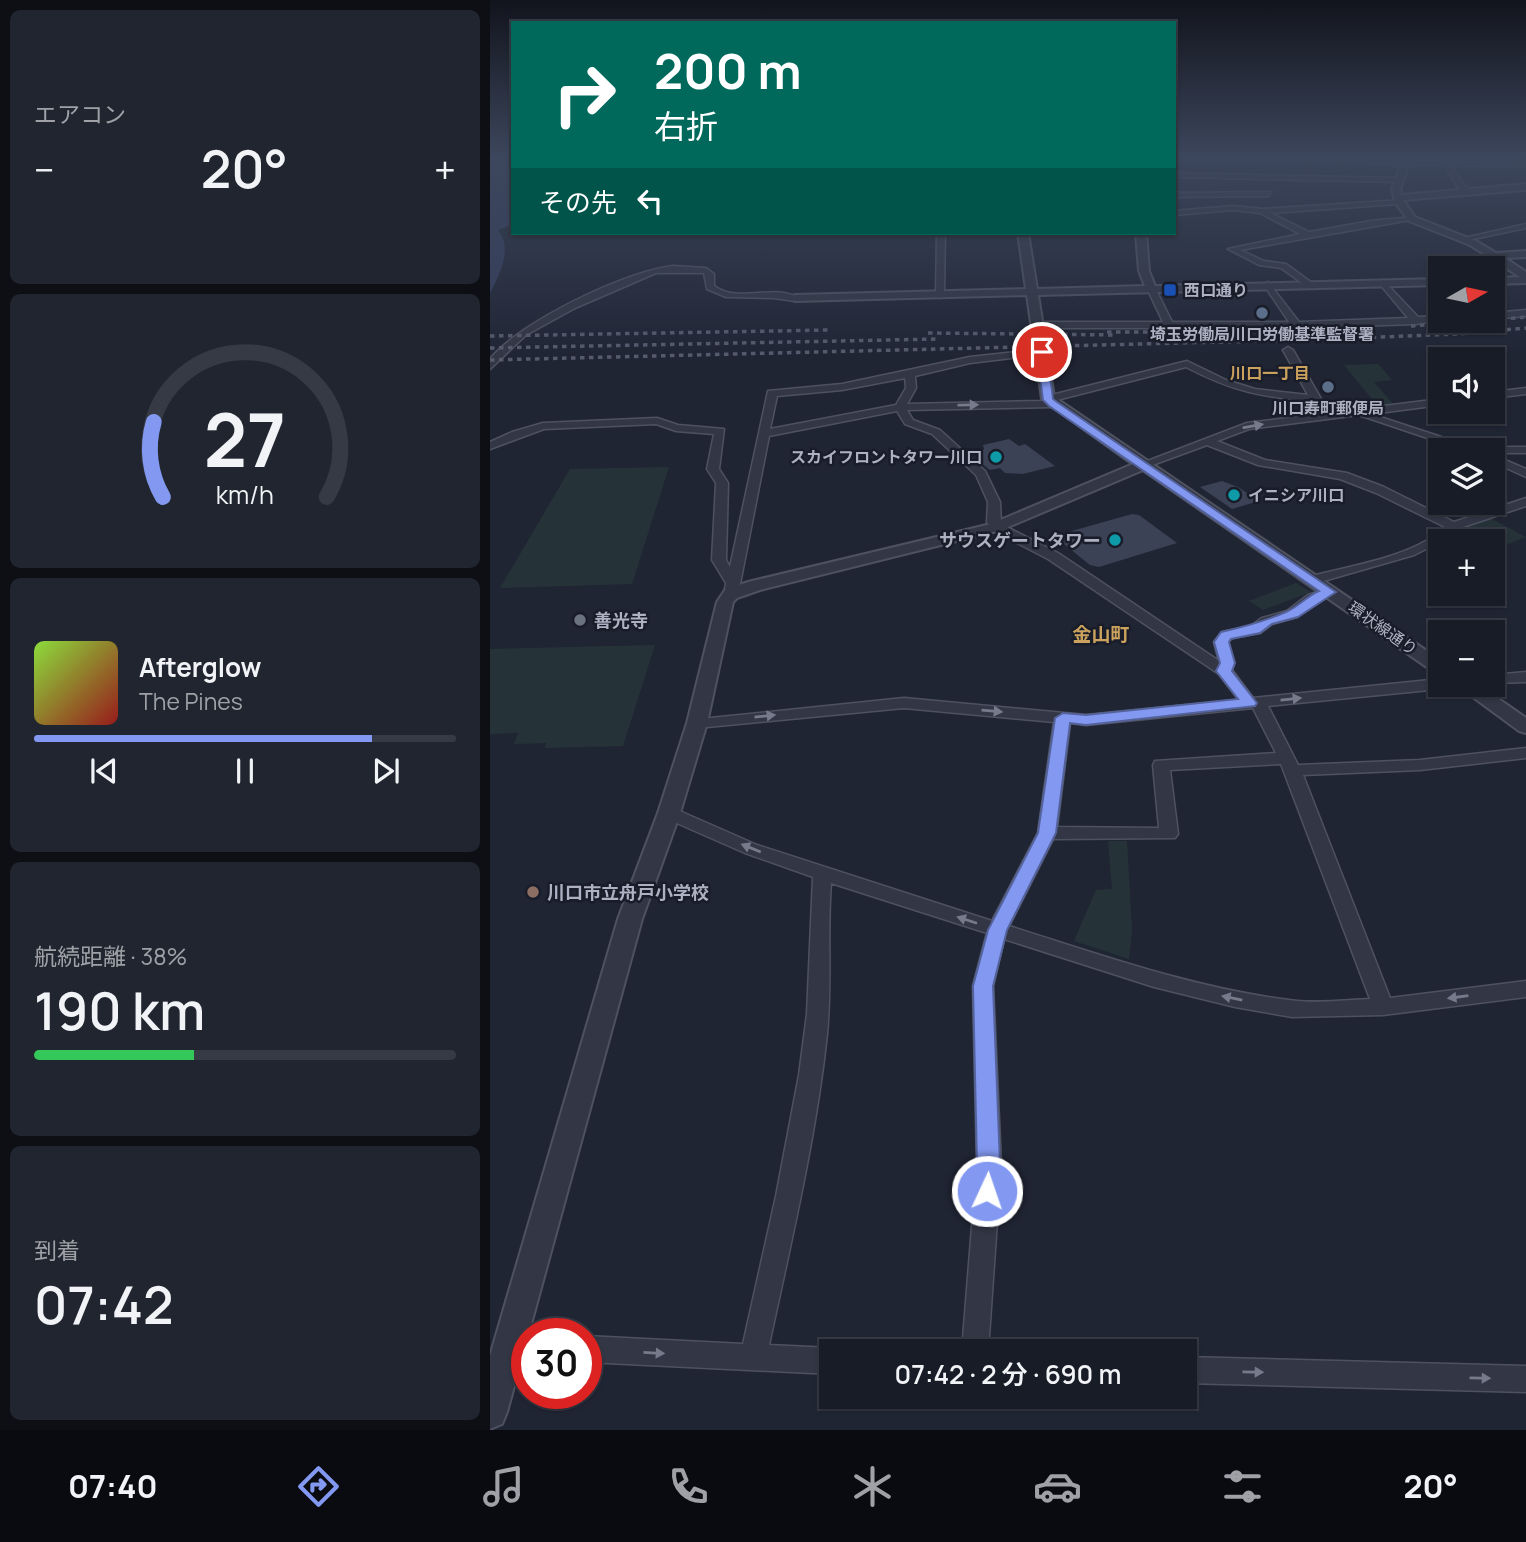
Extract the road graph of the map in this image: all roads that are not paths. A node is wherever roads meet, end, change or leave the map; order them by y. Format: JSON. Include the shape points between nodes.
{"nodes":[{"id":1,"x":1285,"y":223,"type":"edge"},
{"id":2,"x":1375,"y":223,"type":"edge"},
{"id":3,"x":1422,"y":223,"type":"edge"},
{"id":4,"x":1526,"y":226,"type":"edge"},
{"id":5,"x":1512,"y":229,"type":"junction"},
{"id":6,"x":941,"y":235,"type":"edge"},
{"id":7,"x":1023,"y":235,"type":"edge"},
{"id":8,"x":1141,"y":235,"type":"edge"},
{"id":9,"x":1310,"y":236,"type":"junction"},
{"id":10,"x":1526,"y":237,"type":"edge"},
{"id":11,"x":1464,"y":239,"type":"junction"},
{"id":12,"x":1526,"y":254,"type":"edge"},
{"id":13,"x":1494,"y":256,"type":"joint"},
{"id":14,"x":1505,"y":264,"type":"edge"},
{"id":15,"x":1526,"y":278,"type":"edge"},
{"id":16,"x":1505,"y":280,"type":"edge"},
{"id":17,"x":1428,"y":282,"type":"edge"},
{"id":18,"x":1384,"y":283,"type":"junction"},
{"id":19,"x":1268,"y":285,"type":"junction"},
{"id":20,"x":1309,"y":285,"type":"junction"},
{"id":21,"x":1151,"y":288,"type":"junction"},
{"id":22,"x":1033,"y":291,"type":"junction"},
{"id":23,"x":940,"y":295,"type":"junction"},
{"id":24,"x":795,"y":298,"type":"joint"},
{"id":25,"x":1526,"y":313,"type":"edge"},
{"id":26,"x":1505,"y":315,"type":"edge"},
{"id":27,"x":1428,"y":320,"type":"edge"},
{"id":28,"x":1416,"y":321,"type":"junction"},
{"id":29,"x":1038,"y":325,"type":"junction"},
{"id":30,"x":1296,"y":325,"type":"junction"},
{"id":31,"x":1169,"y":326,"type":"junction"},
{"id":32,"x":1288,"y":350,"type":"dead end"},
{"id":33,"x":1042,"y":352,"type":"junction"},
{"id":34,"x":490,"y":366,"type":"edge"},
{"id":35,"x":910,"y":374,"type":"junction"},
{"id":36,"x":1526,"y":391,"type":"edge"},
{"id":37,"x":1505,"y":394,"type":"edge"},
{"id":38,"x":1316,"y":399,"type":"junction"},
{"id":39,"x":1051,"y":402,"type":"junction"},
{"id":40,"x":1428,"y":404,"type":"edge"},
{"id":41,"x":900,"y":407,"type":"junction"},
{"id":42,"x":1358,"y":413,"type":"junction"},
{"id":43,"x":1326,"y":417,"type":"junction"},
{"id":44,"x":766,"y":433,"type":"junction"},
{"id":45,"x":1437,"y":438,"type":"edge"},
{"id":46,"x":1207,"y":441,"type":"junction"},
{"id":47,"x":490,"y":446,"type":"edge"},
{"id":48,"x":1505,"y":450,"type":"edge"},
{"id":49,"x":1526,"y":450,"type":"edge"},
{"id":50,"x":1505,"y":463,"type":"edge"},
{"id":51,"x":1143,"y":466,"type":"junction"},
{"id":52,"x":1526,"y":473,"type":"edge"},
{"id":53,"x":1526,"y":502,"type":"edge"},
{"id":54,"x":1453,"y":526,"type":"junction"},
{"id":55,"x":996,"y":527,"type":"junction"},
{"id":56,"x":1313,"y":580,"type":"junction"},
{"id":57,"x":732,"y":589,"type":"junction"},
{"id":58,"x":1329,"y":592,"type":"junction"},
{"id":59,"x":1428,"y":660,"type":"edge"},
{"id":60,"x":1224,"y":671,"type":"junction"},
{"id":61,"x":1526,"y":677,"type":"edge"},
{"id":62,"x":1505,"y":679,"type":"edge"},
{"id":63,"x":1428,"y":685,"type":"edge"},
{"id":64,"x":1483,"y":697,"type":"edge"},
{"id":65,"x":1254,"y":703,"type":"junction"},
{"id":66,"x":1063,"y":718,"type":"junction"},
{"id":67,"x":697,"y":723,"type":"junction"},
{"id":68,"x":1526,"y":727,"type":"edge"},
{"id":69,"x":1526,"y":753,"type":"edge"},
{"id":70,"x":1290,"y":764,"type":"junction"},
{"id":71,"x":670,"y":813,"type":"junction"},
{"id":72,"x":1047,"y":833,"type":"junction"},
{"id":73,"x":822,"y":874,"type":"junction"},
{"id":74,"x":997,"y":930,"type":"junction"},
{"id":75,"x":1526,"y":989,"type":"edge"},
{"id":76,"x":1383,"y":1007,"type":"junction"},
{"id":77,"x":524,"y":1318,"type":"edge"},
{"id":78,"x":976,"y":1339,"type":"edge"},
{"id":79,"x":602,"y":1350,"type":"edge"},
{"id":80,"x":753,"y":1357,"type":"junction"},
{"id":81,"x":819,"y":1360,"type":"edge"},
{"id":82,"x":511,"y":1361,"type":"edge"},
{"id":83,"x":1197,"y":1370,"type":"edge"},
{"id":84,"x":1526,"y":1378,"type":"edge"},
{"id":85,"x":490,"y":1412,"type":"edge"}],
"edges":[{"from":1,"to":9,"type":"street"},
{"from":2,"to":9,"type":"street"},
{"from":3,"to":11,"type":"street"},
{"from":4,"to":5,"type":"street"},
{"from":5,"to":10,"type":"street"},
{"from":5,"to":11,"type":"street"},
{"from":6,"to":23,"type":"street"},
{"from":7,"to":22,"type":"street"},
{"from":8,"to":21,"type":"street","via":[[1144,271]]},
{"from":9,"to":20,"type":"street","via":[[1232,249],[1262,263],[1283,266]]},
{"from":11,"to":13,"type":"street"},
{"from":12,"to":13,"type":"street"},
{"from":14,"to":15,"type":"street"},
{"from":15,"to":16,"type":"street"},
{"from":17,"to":18,"type":"street"},
{"from":18,"to":20,"type":"street"},
{"from":18,"to":28,"type":"street"},
{"from":19,"to":20,"type":"street"},
{"from":19,"to":21,"type":"street"},
{"from":19,"to":30,"type":"street"},
{"from":21,"to":22,"type":"street"},
{"from":21,"to":31,"type":"street"},
{"from":22,"to":23,"type":"street"},
{"from":22,"to":29,"type":"street"},
{"from":23,"to":24,"type":"street"},
{"from":24,"to":34,"type":"street","via":[[722,294],[710,287],[706,271],[660,270],[544,320],[500,352]]},
{"from":25,"to":26,"type":"street"},
{"from":27,"to":28,"type":"street"},
{"from":28,"to":30,"type":"street"},
{"from":29,"to":31,"type":"street"},
{"from":29,"to":33,"type":"street"},
{"from":30,"to":31,"type":"street"},
{"from":32,"to":38,"type":"street"},
{"from":33,"to":35,"type":"street","via":[[970,360]]},
{"from":33,"to":39,"type":"street"},
{"from":35,"to":41,"type":"street","via":[[911,388]]},
{"from":35,"to":44,"type":"street","via":[[842,387],[772,393]]},
{"from":36,"to":37,"type":"street"},
{"from":38,"to":39,"type":"street","via":[[1254,392],[1187,364]]},
{"from":38,"to":43,"type":"street"},
{"from":41,"to":39,"type":"street","one_way":true},
{"from":39,"to":51,"type":"street","name":"環状線通り"},
{"from":40,"to":42,"type":"street"},
{"from":41,"to":44,"type":"street"},
{"from":41,"to":55,"type":"street","via":[[909,422],[936,432],[981,473],[994,502]]},
{"from":42,"to":43,"type":"street"},
{"from":42,"to":45,"type":"street"},
{"from":46,"to":43,"type":"street","one_way":true,"via":[[1247,426]]},
{"from":44,"to":57,"type":"street"},
{"from":46,"to":51,"type":"street"},
{"from":46,"to":54,"type":"street","via":[[1262,463],[1343,476]]},
{"from":47,"to":57,"type":"street","via":[[542,426],[657,421],[676,428],[720,431],[713,469],[722,483],[719,560]]},
{"from":48,"to":49,"type":"street"},
{"from":50,"to":52,"type":"street"},
{"from":51,"to":55,"type":"street"},
{"from":51,"to":56,"type":"street","name":"環状線通り"},
{"from":53,"to":54,"type":"street"},
{"from":54,"to":56,"type":"street","via":[[1449,533],[1421,548]]},
{"from":55,"to":57,"type":"street"},
{"from":55,"to":60,"type":"street","via":[[1054,556]]},
{"from":56,"to":58,"type":"street","name":"環状線通り"},
{"from":57,"to":67,"type":"street","via":[[719,618]]},
{"from":58,"to":59,"type":"street","name":"環状線通り"},
{"from":58,"to":60,"type":"street","via":[[1293,614],[1267,621],[1255,630],[1227,635],[1221,642],[1227,663]]},
{"from":60,"to":65,"type":"street"},
{"from":61,"to":62,"type":"street"},
{"from":65,"to":63,"type":"street","one_way":true},
{"from":64,"to":68,"type":"street"},
{"from":65,"to":66,"type":"street","via":[[1086,720]]},
{"from":65,"to":70,"type":"street"},
{"from":67,"to":66,"type":"street","one_way":true,"via":[[904,704]]},
{"from":66,"to":72,"type":"street"},
{"from":67,"to":71,"type":"street"},
{"from":69,"to":70,"type":"street","via":[[1420,765]]},
{"from":70,"to":72,"type":"street","via":[[1161,765],[1169,834]]},
{"from":70,"to":76,"type":"street"},
{"from":73,"to":71,"type":"street","one_way":true},
{"from":71,"to":77,"type":"street","via":[[630,919]]},
{"from":72,"to":74,"type":"street"},
{"from":74,"to":73,"type":"street","one_way":true},
{"from":73,"to":80,"type":"street","via":[[813,1055],[791,1185]]},
{"from":76,"to":74,"type":"street","one_way":true,"via":[[1292,1009],[1235,999]]},
{"from":74,"to":78,"type":"street","via":[[983,986],[989,1164]]},
{"from":75,"to":76,"type":"street","one_way":true},
{"from":79,"to":80,"type":"street","one_way":true},
{"from":80,"to":81,"type":"street"},
{"from":82,"to":85,"type":"street"},
{"from":83,"to":84,"type":"street","one_way":true}]}
